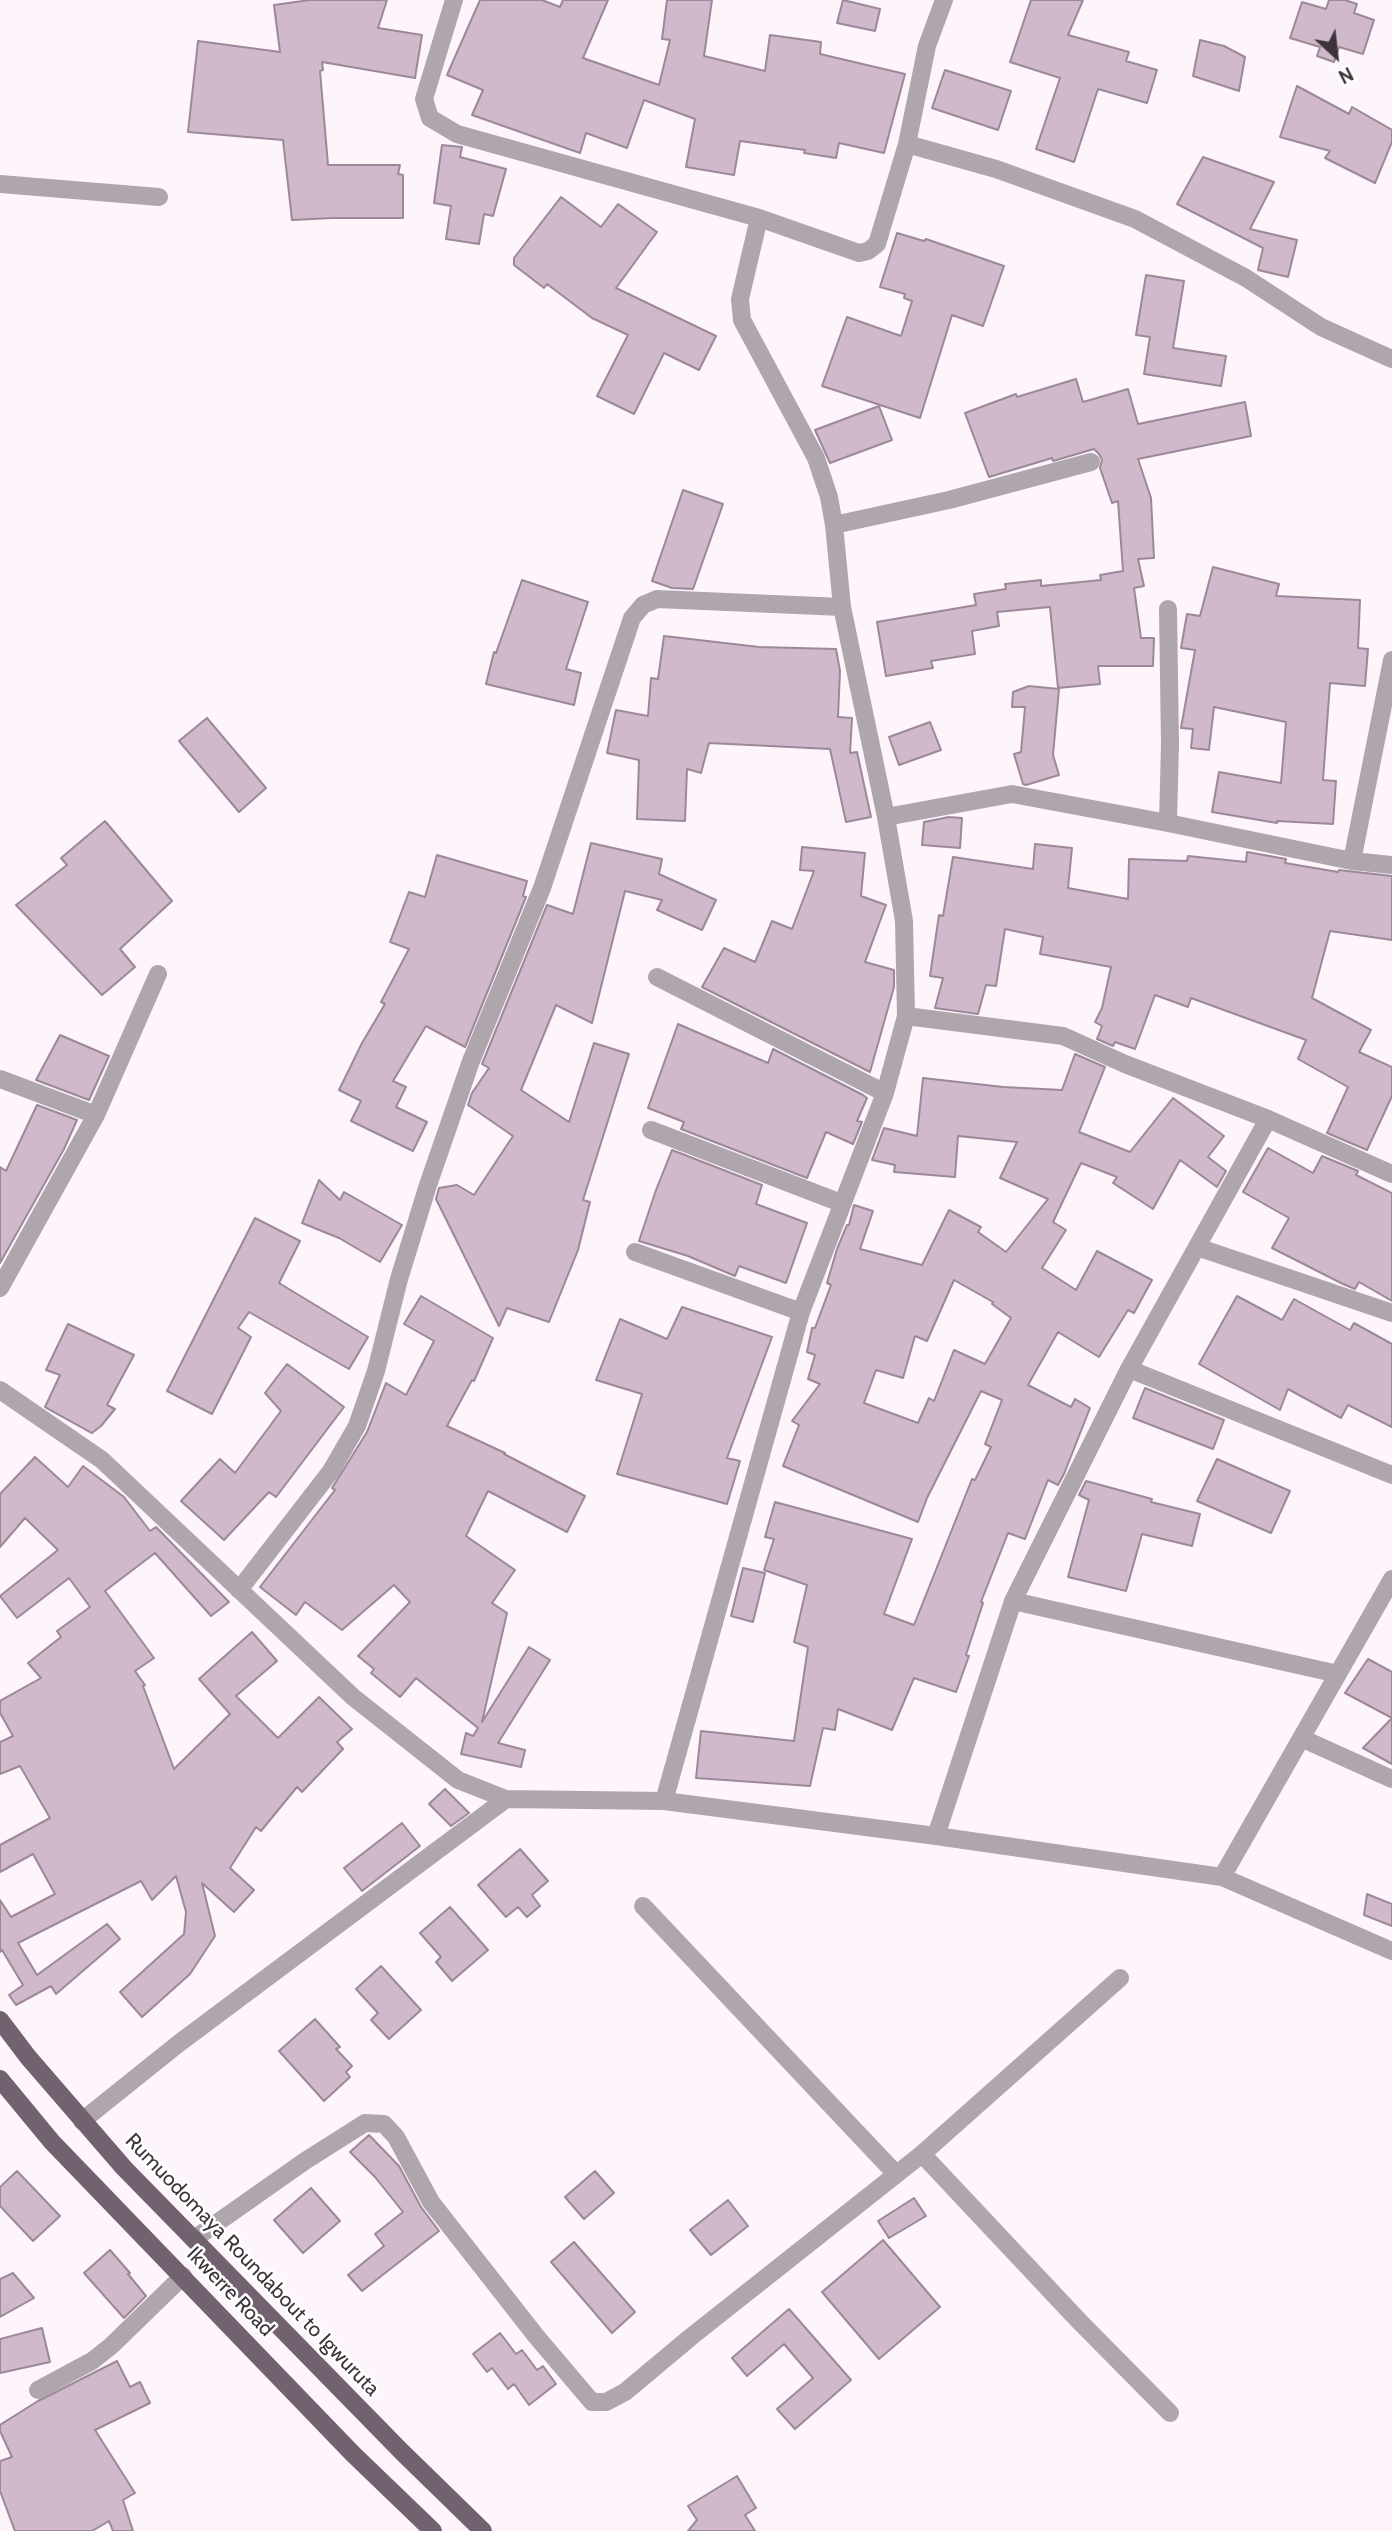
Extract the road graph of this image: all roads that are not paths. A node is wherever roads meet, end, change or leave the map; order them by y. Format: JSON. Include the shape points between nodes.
{"nodes":[{"id":1,"x":454,"y":0,"type":"edge"},
{"id":2,"x":944,"y":0,"type":"edge"},
{"id":3,"x":907,"y":144,"type":"junction"},
{"id":4,"x":0,"y":184,"type":"edge"},
{"id":5,"x":159,"y":197,"type":"dead end"},
{"id":6,"x":759,"y":218,"type":"junction"},
{"id":7,"x":1392,"y":359,"type":"edge"},
{"id":8,"x":1091,"y":462,"type":"dead end"},
{"id":9,"x":834,"y":525,"type":"junction"},
{"id":10,"x":842,"y":607,"type":"junction"},
{"id":11,"x":1168,"y":609,"type":"dead end"},
{"id":12,"x":1392,"y":660,"type":"edge"},
{"id":13,"x":886,"y":817,"type":"junction"},
{"id":14,"x":1168,"y":823,"type":"junction"},
{"id":15,"x":1352,"y":861,"type":"junction"},
{"id":16,"x":1392,"y":865,"type":"edge"},
{"id":17,"x":158,"y":974,"type":"dead end"},
{"id":18,"x":657,"y":977,"type":"dead end"},
{"id":19,"x":906,"y":1016,"type":"junction"},
{"id":20,"x":0,"y":1079,"type":"edge"},
{"id":21,"x":885,"y":1093,"type":"junction"},
{"id":22,"x":96,"y":1115,"type":"junction"},
{"id":23,"x":1268,"y":1119,"type":"junction"},
{"id":24,"x":651,"y":1130,"type":"dead end"},
{"id":25,"x":1392,"y":1174,"type":"edge"},
{"id":26,"x":841,"y":1203,"type":"junction"},
{"id":27,"x":1197,"y":1247,"type":"junction"},
{"id":28,"x":635,"y":1252,"type":"dead end"},
{"id":29,"x":0,"y":1288,"type":"edge"},
{"id":30,"x":801,"y":1312,"type":"junction"},
{"id":31,"x":1392,"y":1313,"type":"edge"},
{"id":32,"x":1129,"y":1369,"type":"junction"},
{"id":33,"x":0,"y":1390,"type":"edge"},
{"id":34,"x":1392,"y":1475,"type":"edge"},
{"id":35,"x":1392,"y":1579,"type":"edge"},
{"id":36,"x":239,"y":1590,"type":"junction"},
{"id":37,"x":1013,"y":1601,"type":"junction"},
{"id":38,"x":1338,"y":1674,"type":"junction"},
{"id":39,"x":1301,"y":1738,"type":"junction"},
{"id":40,"x":1392,"y":1779,"type":"edge"},
{"id":41,"x":506,"y":1799,"type":"junction"},
{"id":42,"x":664,"y":1801,"type":"junction"},
{"id":43,"x":936,"y":1836,"type":"junction"},
{"id":44,"x":1222,"y":1877,"type":"junction"},
{"id":45,"x":643,"y":1906,"type":"dead end"},
{"id":46,"x":1392,"y":1951,"type":"edge"},
{"id":47,"x":1120,"y":1978,"type":"dead end"},
{"id":48,"x":0,"y":2020,"type":"edge"},
{"id":49,"x":0,"y":2079,"type":"edge"},
{"id":50,"x":82,"y":2120,"type":"junction"},
{"id":51,"x":922,"y":2154,"type":"junction"},
{"id":52,"x":895,"y":2174,"type":"junction"},
{"id":53,"x":194,"y":2239,"type":"junction"},
{"id":54,"x":183,"y":2276,"type":"junction"},
{"id":55,"x":38,"y":2390,"type":"dead end"},
{"id":56,"x":1170,"y":2413,"type":"dead end"},
{"id":57,"x":433,"y":2531,"type":"edge"},
{"id":58,"x":483,"y":2531,"type":"edge"}],
"edges":[{"from":1,"to":6,"type":"street","via":[[424,99],[430,118],[457,134]]},
{"from":2,"to":3,"type":"street","via":[[927,46]]},
{"from":3,"to":6,"type":"street","via":[[877,244],[868,251],[859,253]]},
{"from":3,"to":7,"type":"street","via":[[996,169],[1135,219],[1246,278],[1321,327]]},
{"from":4,"to":5,"type":"street"},
{"from":6,"to":9,"type":"street","via":[[740,299],[742,320],[816,458]]},
{"from":8,"to":9,"type":"street"},
{"from":9,"to":10,"type":"street"},
{"from":10,"to":13,"type":"street"},
{"from":10,"to":36,"type":"street","via":[[657,599],[643,605],[632,618],[542,888],[471,1061],[428,1185],[357,1426],[331,1471]]},
{"from":11,"to":14,"type":"street"},
{"from":12,"to":15,"type":"street"},
{"from":13,"to":14,"type":"street","via":[[1012,794]]},
{"from":13,"to":19,"type":"street","via":[[904,921]]},
{"from":14,"to":15,"type":"street"},
{"from":15,"to":16,"type":"street"},
{"from":17,"to":22,"type":"street"},
{"from":18,"to":21,"type":"street"},
{"from":19,"to":21,"type":"street"},
{"from":19,"to":23,"type":"street","via":[[1063,1036]]},
{"from":20,"to":22,"type":"street"},
{"from":21,"to":26,"type":"street"},
{"from":22,"to":29,"type":"street"},
{"from":23,"to":25,"type":"street"},
{"from":23,"to":27,"type":"street"},
{"from":24,"to":26,"type":"street"},
{"from":26,"to":30,"type":"street"},
{"from":27,"to":31,"type":"street"},
{"from":27,"to":32,"type":"street"},
{"from":28,"to":30,"type":"street"},
{"from":30,"to":42,"type":"street"},
{"from":32,"to":34,"type":"street"},
{"from":32,"to":37,"type":"street"},
{"from":33,"to":36,"type":"street","via":[[102,1460]]},
{"from":35,"to":38,"type":"street"},
{"from":36,"to":41,"type":"street","via":[[353,1697],[458,1780]]},
{"from":37,"to":38,"type":"street"},
{"from":37,"to":43,"type":"street"},
{"from":38,"to":39,"type":"street"},
{"from":39,"to":40,"type":"street"},
{"from":39,"to":44,"type":"street"},
{"from":41,"to":42,"type":"street"},
{"from":41,"to":50,"type":"street"},
{"from":42,"to":43,"type":"street"},
{"from":43,"to":44,"type":"street"},
{"from":44,"to":46,"type":"street"},
{"from":45,"to":52,"type":"street"},
{"from":47,"to":51,"type":"street"},
{"from":48,"to":50,"type":"main road","name":"Rumuodomaya Roundabout to Igwuruta"},
{"from":49,"to":54,"type":"main road","name":"Ikwerre Road","via":[[52,2142]]},
{"from":50,"to":53,"type":"main road","name":"Rumuodomaya Roundabout to Igwuruta"},
{"from":51,"to":52,"type":"street"},
{"from":51,"to":56,"type":"street"},
{"from":52,"to":53,"type":"street","via":[[625,2392],[606,2402],[592,2402],[536,2336],[431,2202],[396,2137],[384,2124],[365,2123]]},
{"from":53,"to":58,"type":"main road","name":"Rumuodomaya Roundabout to Igwuruta"},
{"from":54,"to":55,"type":"street","via":[[92,2361]]},
{"from":54,"to":57,"type":"main road","name":"Ikwerre Road"}]}
